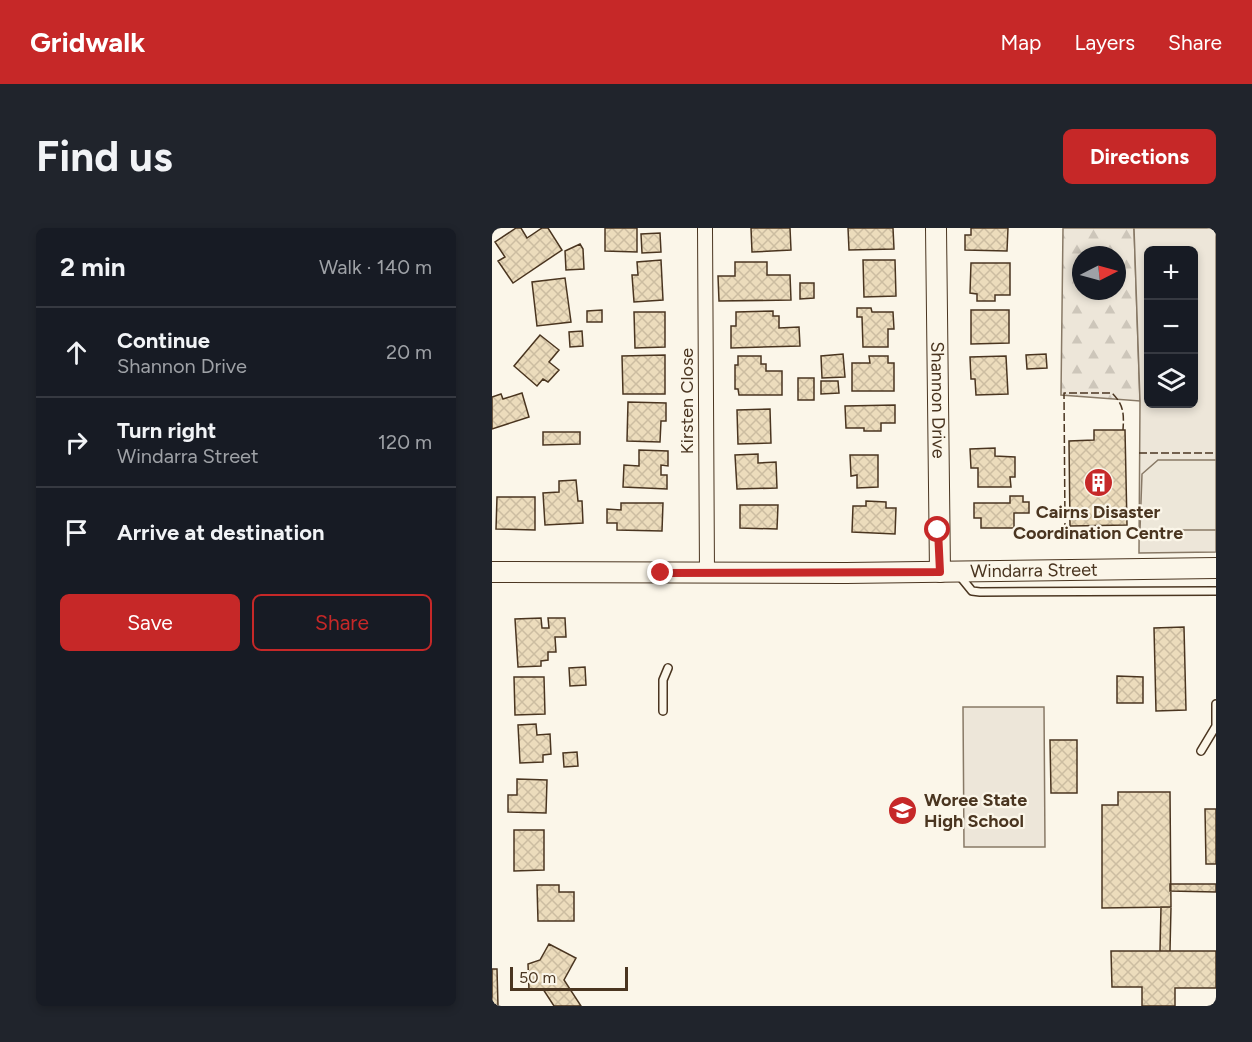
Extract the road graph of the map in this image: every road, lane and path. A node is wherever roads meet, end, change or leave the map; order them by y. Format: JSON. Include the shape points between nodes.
{"nodes":[{"id":1,"x":705,"y":228,"type":"edge"},
{"id":2,"x":936,"y":228,"type":"edge"},
{"id":3,"x":1216,"y":568,"type":"edge"},
{"id":4,"x":492,"y":572,"type":"edge"},
{"id":5,"x":948,"y":572,"type":"junction"},
{"id":6,"x":707,"y":573,"type":"junction"},
{"id":7,"x":1216,"y":591,"type":"edge"},
{"id":8,"x":668,"y":668,"type":"dead end"},
{"id":9,"x":1216,"y":704,"type":"edge"},
{"id":10,"x":663,"y":711,"type":"dead end"},
{"id":11,"x":1201,"y":751,"type":"dead end"}],
"edges":[{"from":1,"to":6,"type":"street","name":"Kirsten Close"},
{"from":2,"to":5,"type":"street","name":"Shannon Drive"},
{"from":3,"to":5,"type":"street","name":"Windarra Street"},
{"from":4,"to":6,"type":"street","name":"Windarra Street"},
{"from":5,"to":6,"type":"street","name":"Windarra Street"},
{"from":5,"to":7,"type":"lane","via":[[972,591],[980,592]]},
{"from":8,"to":10,"type":"lane","via":[[663,680]]},
{"from":9,"to":11,"type":"lane","via":[[1216,726]]}]}
